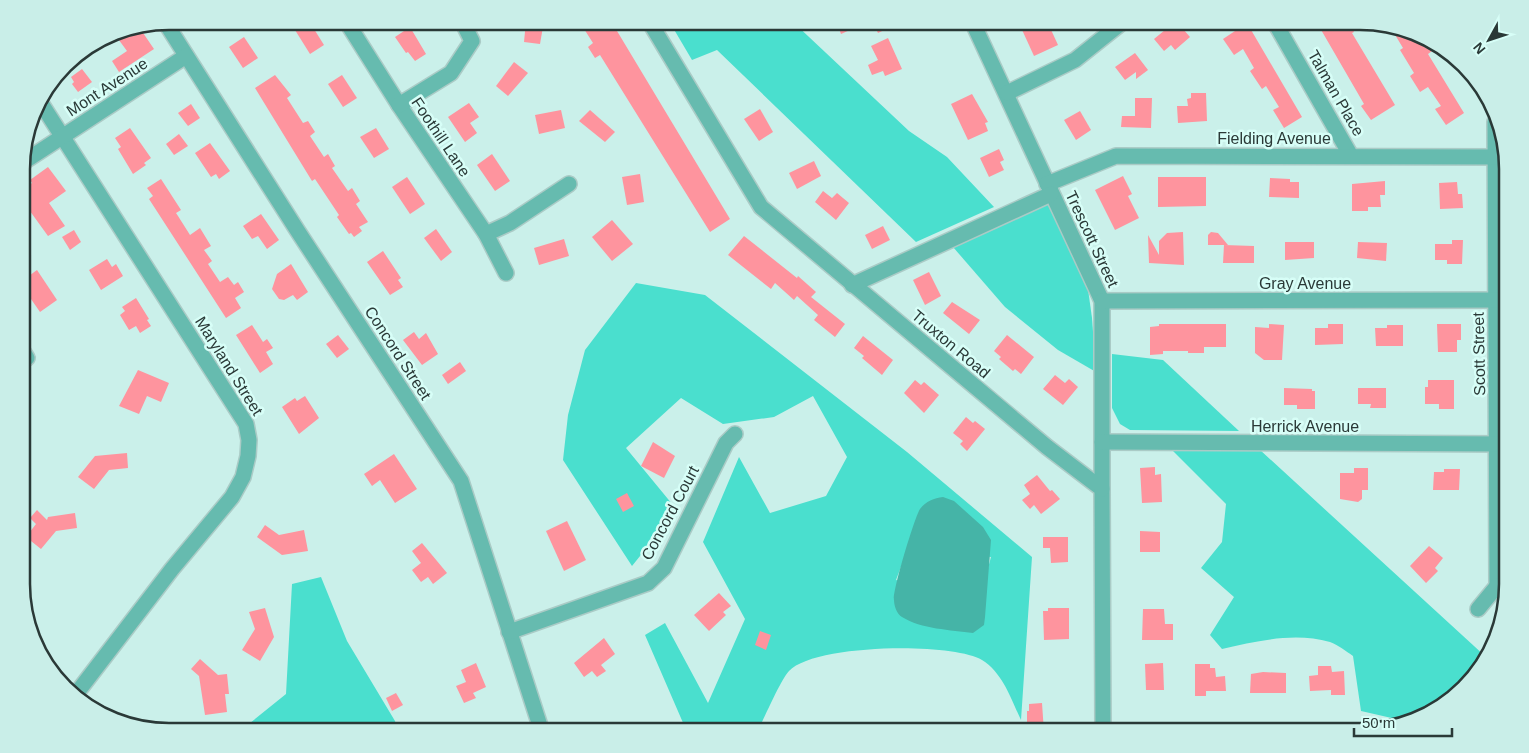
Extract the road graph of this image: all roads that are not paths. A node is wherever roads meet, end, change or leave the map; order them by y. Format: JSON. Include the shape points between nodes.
{"nodes":[{"id":1,"x":170,"y":30,"type":"edge"},
{"id":2,"x":352,"y":30,"type":"edge"},
{"id":3,"x":466,"y":30,"type":"edge"},
{"id":4,"x":654,"y":30,"type":"edge"},
{"id":5,"x":976,"y":30,"type":"edge"},
{"id":6,"x":1113,"y":30,"type":"edge"},
{"id":7,"x":1279,"y":30,"type":"edge"},
{"id":8,"x":186,"y":56,"type":"junction"},
{"id":9,"x":1007,"y":93,"type":"junction"},
{"id":10,"x":399,"y":105,"type":"junction"},
{"id":11,"x":45,"y":109,"type":"edge"},
{"id":12,"x":63,"y":137,"type":"junction"},
{"id":13,"x":1351,"y":156,"type":"junction"},
{"id":14,"x":1498,"y":157,"type":"edge"},
{"id":15,"x":30,"y":158,"type":"edge"},
{"id":16,"x":569,"y":184,"type":"dead end"},
{"id":17,"x":1049,"y":189,"type":"junction"},
{"id":18,"x":486,"y":234,"type":"junction"},
{"id":19,"x":506,"y":273,"type":"dead end"},
{"id":20,"x":852,"y":284,"type":"junction"},
{"id":21,"x":1499,"y":300,"type":"edge"},
{"id":22,"x":1102,"y":301,"type":"junction"},
{"id":23,"x":736,"y":434,"type":"dead end"},
{"id":24,"x":1102,"y":442,"type":"junction"},
{"id":25,"x":1499,"y":444,"type":"edge"},
{"id":26,"x":1102,"y":489,"type":"junction"},
{"id":27,"x":1499,"y":589,"type":"edge"},
{"id":28,"x":1478,"y":608,"type":"dead end"},
{"id":29,"x":509,"y":632,"type":"junction"},
{"id":30,"x":79,"y":690,"type":"edge"},
{"id":31,"x":539,"y":723,"type":"edge"},
{"id":32,"x":1103,"y":723,"type":"edge"}],
"edges":[{"from":1,"to":8,"type":"street","name":"Concord Street"},
{"from":2,"to":10,"type":"street","name":"Foothill Lane"},
{"from":3,"to":10,"type":"street","via":[[472,42],[451,73]]},
{"from":4,"to":20,"type":"street","name":"Truxton Road","via":[[761,206]]},
{"from":5,"to":9,"type":"street","name":"Trescott Street"},
{"from":6,"to":9,"type":"street","via":[[1075,60]]},
{"from":7,"to":13,"type":"street","name":"Talman Place"},
{"from":8,"to":12,"type":"street","name":"Mont Avenue"},
{"from":8,"to":29,"type":"street","name":"Concord Street","via":[[461,481]]},
{"from":9,"to":17,"type":"street","name":"Trescott Street"},
{"from":10,"to":18,"type":"street","name":"Foothill Lane"},
{"from":11,"to":12,"type":"street","name":"Maryland Street"},
{"from":12,"to":15,"type":"street","name":"Mont Avenue"},
{"from":12,"to":30,"type":"street","name":"Maryland Street","via":[[246,424],[249,440],[243,476],[232,497]]},
{"from":13,"to":14,"type":"street","name":"Fielding Avenue"},
{"from":13,"to":17,"type":"street","name":"Fielding Avenue","via":[[1116,156]]},
{"from":16,"to":18,"type":"street","via":[[510,223]]},
{"from":17,"to":20,"type":"street","name":"Fielding Avenue"},
{"from":17,"to":22,"type":"street","name":"Trescott Street"},
{"from":18,"to":19,"type":"street","name":"Foothill Lane"},
{"from":20,"to":26,"type":"street","name":"Truxton Road"},
{"from":21,"to":22,"type":"street","name":"Gray Avenue"},
{"from":22,"to":24,"type":"street","name":"Trescott Street"},
{"from":23,"to":29,"type":"street","name":"Concord Court","via":[[726,443],[664,568],[648,582]]},
{"from":24,"to":25,"type":"street","name":"Herrick Avenue"},
{"from":24,"to":26,"type":"street","name":"Trescott Street"},
{"from":26,"to":32,"type":"street"},
{"from":27,"to":28,"type":"street"},
{"from":29,"to":31,"type":"street","name":"Concord Street"}]}
